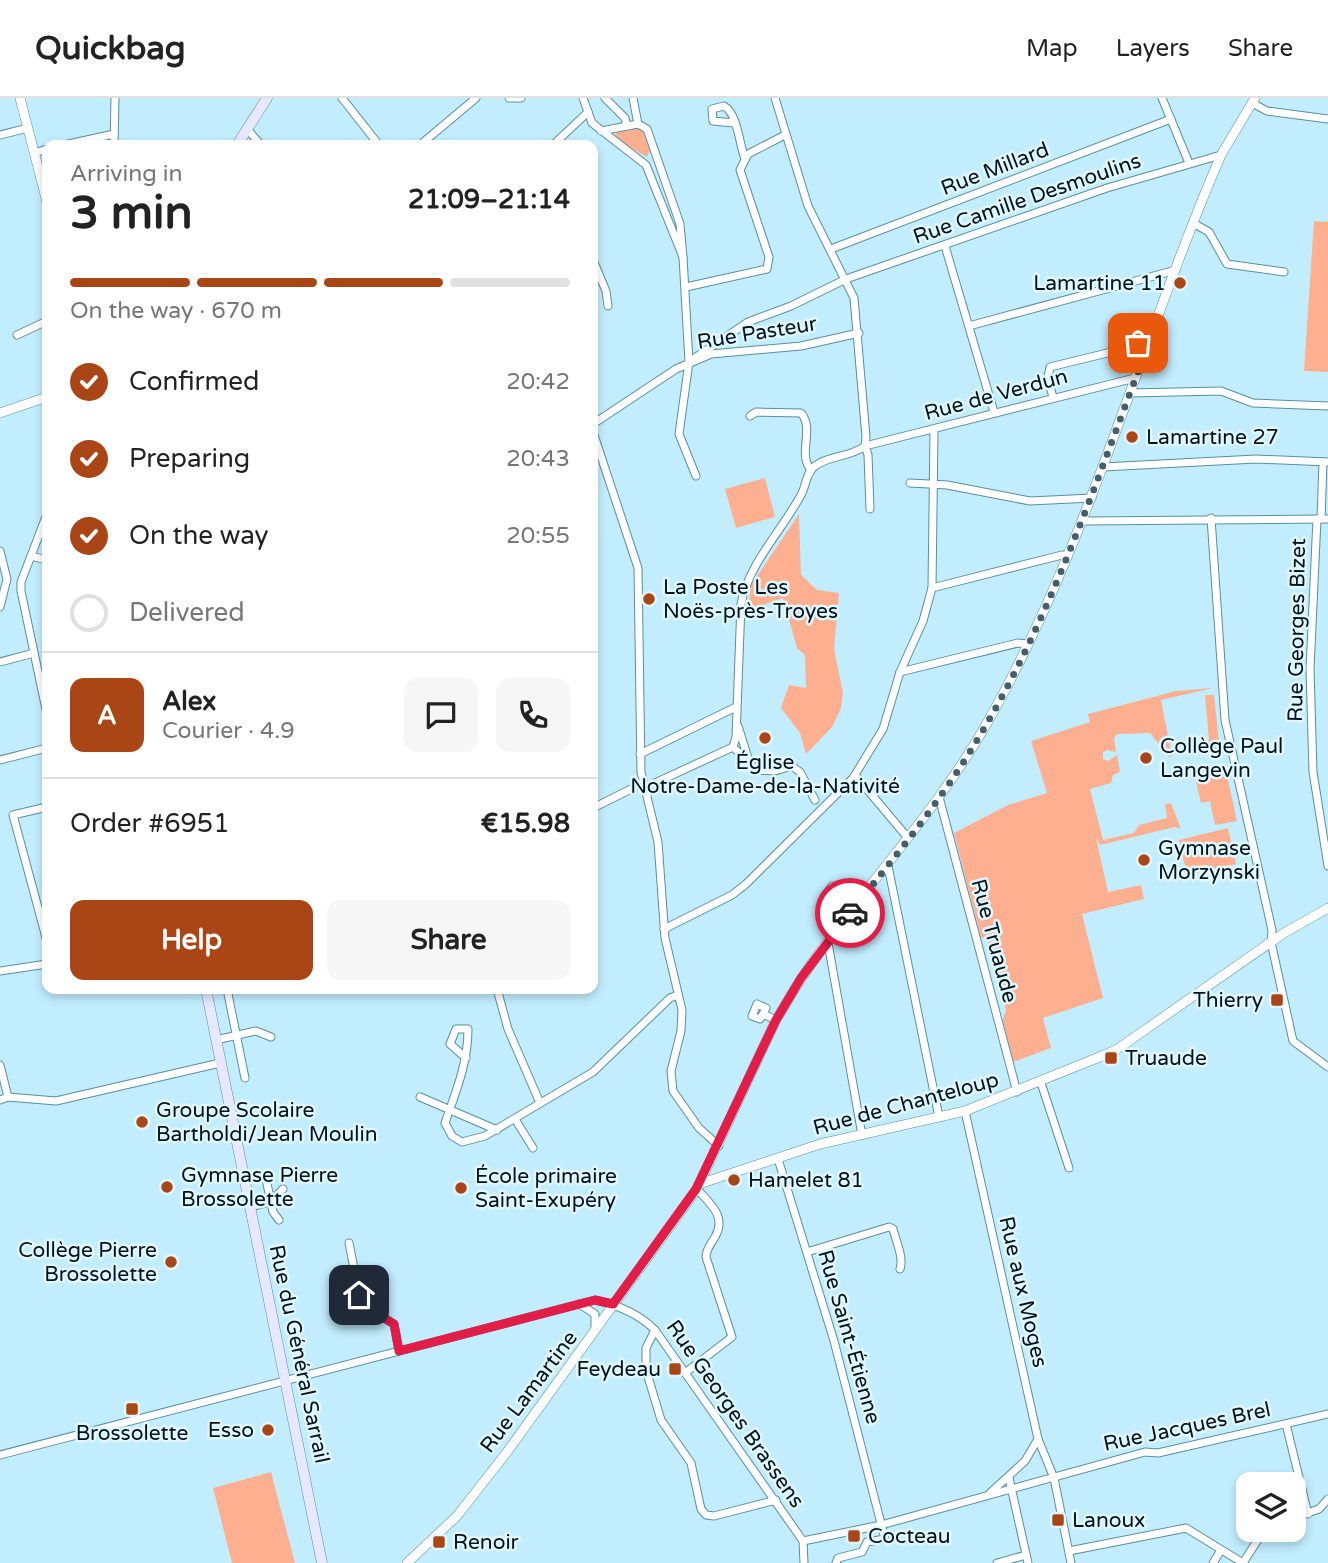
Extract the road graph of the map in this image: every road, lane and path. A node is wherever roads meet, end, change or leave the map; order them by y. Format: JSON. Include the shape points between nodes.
{"nodes":[{"id":1,"x":20,"y":98,"type":"edge"},
{"id":2,"x":115,"y":98,"type":"edge"},
{"id":3,"x":267,"y":98,"type":"edge"},
{"id":4,"x":342,"y":98,"type":"edge"},
{"id":5,"x":477,"y":98,"type":"edge"},
{"id":6,"x":509,"y":98,"type":"edge"},
{"id":7,"x":521,"y":98,"type":"edge"},
{"id":8,"x":583,"y":98,"type":"edge"},
{"id":9,"x":605,"y":98,"type":"edge"},
{"id":10,"x":633,"y":98,"type":"edge"},
{"id":11,"x":775,"y":98,"type":"edge"},
{"id":12,"x":1162,"y":98,"type":"edge"},
{"id":13,"x":1250,"y":100,"type":"edge"},
{"id":14,"x":588,"y":111,"type":"junction"},
{"id":15,"x":1171,"y":119,"type":"junction"},
{"id":16,"x":1328,"y":119,"type":"edge"},
{"id":17,"x":734,"y":123,"type":"dead end"},
{"id":18,"x":638,"y":124,"type":"junction"},
{"id":19,"x":627,"y":126,"type":"junction"},
{"id":20,"x":28,"y":128,"type":"junction"},
{"id":21,"x":247,"y":129,"type":"junction"},
{"id":22,"x":601,"y":131,"type":"junction"},
{"id":23,"x":114,"y":134,"type":"junction"},
{"id":24,"x":0,"y":135,"type":"edge"},
{"id":25,"x":785,"y":135,"type":"junction"},
{"id":26,"x":87,"y":140,"type":"edge"},
{"id":27,"x":114,"y":140,"type":"edge"},
{"id":28,"x":240,"y":140,"type":"edge"},
{"id":29,"x":257,"y":140,"type":"edge"},
{"id":30,"x":375,"y":140,"type":"edge"},
{"id":31,"x":427,"y":140,"type":"edge"},
{"id":32,"x":559,"y":140,"type":"edge"},
{"id":33,"x":42,"y":151,"type":"edge"},
{"id":34,"x":35,"y":153,"type":"junction"},
{"id":35,"x":1221,"y":155,"type":"junction"},
{"id":36,"x":657,"y":158,"type":"junction"},
{"id":37,"x":745,"y":159,"type":"junction"},
{"id":38,"x":1189,"y":163,"type":"junction"},
{"id":39,"x":646,"y":165,"type":"junction"},
{"id":40,"x":42,"y":182,"type":"edge"},
{"id":41,"x":1193,"y":223,"type":"junction"},
{"id":42,"x":945,"y":246,"type":"junction"},
{"id":43,"x":831,"y":248,"type":"junction"},
{"id":44,"x":683,"y":257,"type":"junction"},
{"id":45,"x":1176,"y":270,"type":"junction"},
{"id":46,"x":598,"y":272,"type":"edge"},
{"id":47,"x":1284,"y":272,"type":"dead end"},
{"id":48,"x":846,"y":279,"type":"junction"},
{"id":49,"x":686,"y":287,"type":"junction"},
{"id":50,"x":608,"y":306,"type":"dead end"},
{"id":51,"x":42,"y":323,"type":"edge"},
{"id":52,"x":969,"y":326,"type":"junction"},
{"id":53,"x":731,"y":332,"type":"junction"},
{"id":54,"x":859,"y":333,"type":"junction"},
{"id":55,"x":17,"y":335,"type":"dead end"},
{"id":56,"x":1149,"y":343,"type":"junction"},
{"id":57,"x":735,"y":350,"type":"junction"},
{"id":58,"x":689,"y":362,"type":"junction"},
{"id":59,"x":1135,"y":378,"type":"junction"},
{"id":60,"x":1130,"y":393,"type":"junction"},
{"id":61,"x":1053,"y":398,"type":"junction"},
{"id":62,"x":42,"y":399,"type":"edge"},
{"id":63,"x":1328,"y":406,"type":"edge"},
{"id":64,"x":994,"y":412,"type":"junction"},
{"id":65,"x":0,"y":413,"type":"edge"},
{"id":66,"x":750,"y":416,"type":"dead end"},
{"id":67,"x":598,"y":421,"type":"edge"},
{"id":68,"x":934,"y":430,"type":"junction"},
{"id":69,"x":864,"y":446,"type":"junction"},
{"id":70,"x":598,"y":447,"type":"edge"},
{"id":71,"x":1325,"y":462,"type":"edge"},
{"id":72,"x":1103,"y":467,"type":"junction"},
{"id":73,"x":811,"y":470,"type":"junction"},
{"id":74,"x":696,"y":476,"type":"dead end"},
{"id":75,"x":910,"y":483,"type":"dead end"},
{"id":76,"x":934,"y":484,"type":"junction"},
{"id":77,"x":1092,"y":498,"type":"junction"},
{"id":78,"x":870,"y":509,"type":"dead end"},
{"id":79,"x":1211,"y":518,"type":"junction"},
{"id":80,"x":1322,"y":519,"type":"edge"},
{"id":81,"x":1083,"y":521,"type":"junction"},
{"id":82,"x":42,"y":526,"type":"edge"},
{"id":83,"x":0,"y":551,"type":"edge"},
{"id":84,"x":30,"y":556,"type":"junction"},
{"id":85,"x":1068,"y":556,"type":"junction"},
{"id":86,"x":42,"y":559,"type":"edge"},
{"id":87,"x":932,"y":588,"type":"junction"},
{"id":88,"x":0,"y":607,"type":"edge"},
{"id":89,"x":1028,"y":644,"type":"junction"},
{"id":90,"x":34,"y":653,"type":"junction"},
{"id":91,"x":0,"y":662,"type":"edge"},
{"id":92,"x":900,"y":672,"type":"junction"},
{"id":93,"x":42,"y":691,"type":"edge"},
{"id":94,"x":736,"y":707,"type":"junction"},
{"id":95,"x":736,"y":722,"type":"junction"},
{"id":96,"x":745,"y":744,"type":"junction"},
{"id":97,"x":734,"y":745,"type":"junction"},
{"id":98,"x":42,"y":749,"type":"edge"},
{"id":99,"x":640,"y":754,"type":"junction"},
{"id":100,"x":0,"y":760,"type":"edge"},
{"id":101,"x":750,"y":765,"type":"junction"},
{"id":102,"x":855,"y":775,"type":"junction"},
{"id":103,"x":644,"y":786,"type":"junction"},
{"id":104,"x":939,"y":797,"type":"junction"},
{"id":105,"x":815,"y":800,"type":"dead end"},
{"id":106,"x":598,"y":806,"type":"edge"},
{"id":107,"x":42,"y":808,"type":"edge"},
{"id":108,"x":908,"y":838,"type":"junction"},
{"id":109,"x":888,"y":866,"type":"junction"},
{"id":110,"x":1328,"y":866,"type":"edge"},
{"id":111,"x":832,"y":886,"type":"dead end"},
{"id":112,"x":1328,"y":908,"type":"edge"},
{"id":113,"x":849,"y":916,"type":"junction"},
{"id":114,"x":42,"y":922,"type":"edge"},
{"id":115,"x":664,"y":929,"type":"junction"},
{"id":116,"x":1271,"y":942,"type":"junction"},
{"id":117,"x":828,"y":943,"type":"junction"},
{"id":118,"x":42,"y":965,"type":"edge"},
{"id":119,"x":0,"y":971,"type":"edge"},
{"id":120,"x":206,"y":994,"type":"edge"},
{"id":121,"x":228,"y":994,"type":"edge"},
{"id":122,"x":498,"y":994,"type":"edge"},
{"id":123,"x":678,"y":995,"type":"junction"},
{"id":124,"x":763,"y":1014,"type":"dead end"},
{"id":125,"x":776,"y":1020,"type":"junction"},
{"id":126,"x":236,"y":1036,"type":"junction"},
{"id":127,"x":271,"y":1037,"type":"dead end"},
{"id":128,"x":216,"y":1040,"type":"junction"},
{"id":129,"x":466,"y":1058,"type":"dead end"},
{"id":130,"x":220,"y":1063,"type":"junction"},
{"id":131,"x":0,"y":1065,"type":"edge"},
{"id":132,"x":1328,"y":1066,"type":"edge"},
{"id":133,"x":245,"y":1078,"type":"dead end"},
{"id":134,"x":1041,"y":1083,"type":"junction"},
{"id":135,"x":1017,"y":1092,"type":"junction"},
{"id":136,"x":420,"y":1097,"type":"dead end"},
{"id":137,"x":4,"y":1099,"type":"edge"},
{"id":138,"x":541,"y":1103,"type":"junction"},
{"id":139,"x":450,"y":1109,"type":"junction"},
{"id":140,"x":965,"y":1111,"type":"junction"},
{"id":141,"x":939,"y":1117,"type":"junction"},
{"id":142,"x":514,"y":1119,"type":"junction"},
{"id":143,"x":497,"y":1130,"type":"junction"},
{"id":144,"x":862,"y":1135,"type":"junction"},
{"id":145,"x":719,"y":1146,"type":"junction"},
{"id":146,"x":533,"y":1148,"type":"dead end"},
{"id":147,"x":778,"y":1159,"type":"junction"},
{"id":148,"x":1069,"y":1167,"type":"dead end"},
{"id":149,"x":266,"y":1179,"type":"dead end"},
{"id":150,"x":698,"y":1187,"type":"junction"},
{"id":151,"x":283,"y":1189,"type":"dead end"},
{"id":152,"x":270,"y":1202,"type":"junction"},
{"id":153,"x":250,"y":1207,"type":"junction"},
{"id":154,"x":279,"y":1220,"type":"dead end"},
{"id":155,"x":349,"y":1243,"type":"dead end"},
{"id":156,"x":807,"y":1252,"type":"junction"},
{"id":157,"x":900,"y":1269,"type":"dead end"},
{"id":158,"x":579,"y":1304,"type":"junction"},
{"id":159,"x":613,"y":1304,"type":"junction"},
{"id":160,"x":655,"y":1330,"type":"junction"},
{"id":161,"x":595,"y":1331,"type":"junction"},
{"id":162,"x":399,"y":1351,"type":"junction"},
{"id":163,"x":685,"y":1373,"type":"junction"},
{"id":164,"x":285,"y":1380,"type":"junction"},
{"id":165,"x":1328,"y":1414,"type":"edge"},
{"id":166,"x":1286,"y":1424,"type":"junction"},
{"id":167,"x":1038,"y":1439,"type":"junction"},
{"id":168,"x":0,"y":1455,"type":"edge"},
{"id":169,"x":1009,"y":1478,"type":"junction"},
{"id":170,"x":1054,"y":1478,"type":"junction"},
{"id":171,"x":1011,"y":1490,"type":"junction"},
{"id":172,"x":985,"y":1496,"type":"junction"},
{"id":173,"x":1328,"y":1499,"type":"edge"},
{"id":174,"x":776,"y":1500,"type":"junction"},
{"id":175,"x":1308,"y":1514,"type":"joint"},
{"id":176,"x":881,"y":1525,"type":"junction"},
{"id":177,"x":803,"y":1541,"type":"junction"},
{"id":178,"x":1256,"y":1542,"type":"edge"},
{"id":179,"x":1221,"y":1550,"type":"junction"},
{"id":180,"x":1069,"y":1551,"type":"junction"},
{"id":181,"x":1027,"y":1559,"type":"edge"},
{"id":182,"x":322,"y":1563,"type":"edge"},
{"id":183,"x":407,"y":1563,"type":"edge"},
{"id":184,"x":804,"y":1563,"type":"edge"},
{"id":185,"x":836,"y":1563,"type":"edge"},
{"id":186,"x":997,"y":1563,"type":"edge"},
{"id":187,"x":1071,"y":1563,"type":"edge"},
{"id":188,"x":1213,"y":1563,"type":"edge"}],
"edges":[{"from":1,"to":20,"type":"street"},
{"from":2,"to":23,"type":"street"},
{"from":3,"to":21,"type":"main road"},
{"from":4,"to":30,"type":"street"},
{"from":5,"to":31,"type":"street"},
{"from":6,"to":7,"type":"street"},
{"from":8,"to":14,"type":"street"},
{"from":9,"to":19,"type":"street"},
{"from":10,"to":18,"type":"street"},
{"from":11,"to":25,"type":"street"},
{"from":12,"to":15,"type":"street"},
{"from":13,"to":16,"type":"street","via":[[1267,111]]},
{"from":13,"to":35,"type":"street","name":"Rue Lamartine"},
{"from":14,"to":22,"type":"street"},
{"from":14,"to":32,"type":"street"},
{"from":15,"to":38,"type":"street"},
{"from":15,"to":43,"type":"street","name":"Rue Millard"},
{"from":17,"to":37,"type":"street"},
{"from":18,"to":19,"type":"street"},
{"from":18,"to":36,"type":"street","via":[[646,129]]},
{"from":19,"to":22,"type":"street"},
{"from":20,"to":24,"type":"street"},
{"from":20,"to":34,"type":"street"},
{"from":21,"to":28,"type":"main road"},
{"from":21,"to":29,"type":"street"},
{"from":22,"to":39,"type":"street"},
{"from":23,"to":26,"type":"street"},
{"from":23,"to":27,"type":"street"},
{"from":25,"to":37,"type":"street"},
{"from":25,"to":43,"type":"street","via":[[808,206]]},
{"from":33,"to":34,"type":"street"},
{"from":34,"to":40,"type":"street"},
{"from":35,"to":38,"type":"street","name":"Rue Camille Desmoulins"},
{"from":35,"to":41,"type":"street","name":"Rue Lamartine"},
{"from":36,"to":39,"type":"street"},
{"from":36,"to":44,"type":"street","via":[[681,224]]},
{"from":37,"to":49,"type":"street","via":[[740,170],[745,192],[770,265],[761,273]]},
{"from":38,"to":42,"type":"street","name":"Rue Camille Desmoulins"},
{"from":39,"to":44,"type":"street"},
{"from":41,"to":45,"type":"street","name":"Rue Lamartine"},
{"from":41,"to":47,"type":"street","via":[[1209,232],[1227,264]]},
{"from":42,"to":48,"type":"street","name":"Rue Camille Desmoulins"},
{"from":42,"to":52,"type":"street"},
{"from":43,"to":48,"type":"street"},
{"from":44,"to":49,"type":"street"},
{"from":45,"to":52,"type":"street"},
{"from":45,"to":56,"type":"street","name":"Rue Lamartine"},
{"from":46,"to":50,"type":"street"},
{"from":48,"to":53,"type":"street","name":"Rue Camille Desmoulins"},
{"from":48,"to":54,"type":"street"},
{"from":49,"to":58,"type":"street"},
{"from":51,"to":55,"type":"street"},
{"from":52,"to":64,"type":"street"},
{"from":53,"to":57,"type":"street"},
{"from":53,"to":58,"type":"street","name":"Rue Camille Desmoulins"},
{"from":54,"to":57,"type":"street","name":"Rue Pasteur","via":[[801,346]]},
{"from":54,"to":69,"type":"street"},
{"from":56,"to":59,"type":"street","name":"Rue Lamartine"},
{"from":56,"to":61,"type":"street","via":[[1049,367]]},
{"from":57,"to":58,"type":"street","name":"Rue Pasteur"},
{"from":58,"to":67,"type":"street","name":"Rue Pasteur"},
{"from":58,"to":74,"type":"street","via":[[679,434]]},
{"from":59,"to":60,"type":"street","name":"Rue Lamartine"},
{"from":59,"to":61,"type":"street","name":"Rue de Verdun"},
{"from":60,"to":63,"type":"street","via":[[1221,391],[1253,403]]},
{"from":60,"to":72,"type":"street","name":"Rue Lamartine"},
{"from":61,"to":64,"type":"street","name":"Rue de Verdun"},
{"from":62,"to":65,"type":"street"},
{"from":64,"to":68,"type":"street","name":"Rue de Verdun"},
{"from":66,"to":73,"type":"street","via":[[756,412],[801,414]]},
{"from":68,"to":69,"type":"street","name":"Rue de Verdun"},
{"from":68,"to":76,"type":"street"},
{"from":69,"to":73,"type":"street","name":"Rue de Verdun","via":[[851,456]]},
{"from":69,"to":78,"type":"street"},
{"from":70,"to":99,"type":"street","via":[[638,568]]},
{"from":71,"to":72,"type":"street","via":[[1256,459]]},
{"from":71,"to":80,"type":"street","name":"Rue Georges Bizet"},
{"from":72,"to":77,"type":"street","name":"Rue Lamartine"},
{"from":73,"to":94,"type":"street","via":[[803,493],[744,584]]},
{"from":75,"to":76,"type":"street"},
{"from":76,"to":77,"type":"street","via":[[1030,501]]},
{"from":76,"to":87,"type":"street"},
{"from":77,"to":81,"type":"street","name":"Rue Lamartine"},
{"from":79,"to":80,"type":"street"},
{"from":79,"to":81,"type":"street"},
{"from":79,"to":116,"type":"street","via":[[1225,720]]},
{"from":80,"to":110,"type":"street","name":"Rue Georges Bizet","via":[[1310,669],[1313,772]]},
{"from":81,"to":85,"type":"street","name":"Rue Lamartine"},
{"from":82,"to":84,"type":"street"},
{"from":83,"to":88,"type":"street","via":[[7,579]]},
{"from":84,"to":86,"type":"street"},
{"from":84,"to":90,"type":"street","via":[[21,591]]},
{"from":85,"to":87,"type":"street"},
{"from":85,"to":89,"type":"street","name":"Rue Lamartine"},
{"from":87,"to":92,"type":"street"},
{"from":89,"to":92,"type":"street","via":[[1018,642]]},
{"from":89,"to":104,"type":"street","name":"Rue Lamartine","via":[[988,722]]},
{"from":90,"to":91,"type":"street"},
{"from":90,"to":93,"type":"street"},
{"from":92,"to":102,"type":"street","via":[[883,729]]},
{"from":94,"to":95,"type":"street"},
{"from":94,"to":99,"type":"street"},
{"from":95,"to":96,"type":"street"},
{"from":95,"to":97,"type":"street"},
{"from":96,"to":97,"type":"street"},
{"from":96,"to":101,"type":"street"},
{"from":97,"to":101,"type":"street"},
{"from":97,"to":103,"type":"street"},
{"from":98,"to":100,"type":"street"},
{"from":99,"to":103,"type":"street"},
{"from":101,"to":105,"type":"street","via":[[757,771],[792,766]]},
{"from":102,"to":108,"type":"street"},
{"from":102,"to":115,"type":"street","via":[[733,895]]},
{"from":103,"to":106,"type":"street"},
{"from":103,"to":115,"type":"street","via":[[658,842]]},
{"from":104,"to":108,"type":"street","name":"Rue Lamartine"},
{"from":104,"to":135,"type":"street","name":"Rue Truaude"},
{"from":107,"to":114,"type":"street","via":[[13,815]]},
{"from":108,"to":109,"type":"street","name":"Rue Lamartine"},
{"from":109,"to":113,"type":"street","name":"Rue Lamartine"},
{"from":109,"to":141,"type":"street"},
{"from":111,"to":113,"type":"street","via":[[824,897]]},
{"from":112,"to":116,"type":"street","name":"Rue de Chanteloup"},
{"from":113,"to":117,"type":"street","name":"Rue Lamartine"},
{"from":115,"to":123,"type":"street"},
{"from":116,"to":132,"type":"street","via":[[1293,1041]]},
{"from":116,"to":134,"type":"street","name":"Rue de Chanteloup","via":[[1116,1050]]},
{"from":117,"to":125,"type":"street","name":"Rue Lamartine"},
{"from":117,"to":144,"type":"street"},
{"from":118,"to":119,"type":"street"},
{"from":120,"to":128,"type":"main road","name":"Rue du Général Sarrail"},
{"from":121,"to":126,"type":"street"},
{"from":122,"to":138,"type":"street","via":[[508,1029]]},
{"from":123,"to":138,"type":"street","via":[[593,1072]]},
{"from":123,"to":145,"type":"street","via":[[682,1021],[671,1072],[673,1091],[699,1128]]},
{"from":124,"to":125,"type":"street"},
{"from":125,"to":145,"type":"street","name":"Rue Lamartine"},
{"from":126,"to":127,"type":"street","via":[[256,1031]]},
{"from":126,"to":128,"type":"street"},
{"from":126,"to":133,"type":"street"},
{"from":128,"to":130,"type":"main road","name":"Rue du Général Sarrail"},
{"from":129,"to":139,"type":"street"},
{"from":130,"to":137,"type":"street","via":[[56,1101]]},
{"from":130,"to":153,"type":"main road","name":"Rue du Général Sarrail"},
{"from":131,"to":137,"type":"street"},
{"from":134,"to":135,"type":"street","name":"Rue de Chanteloup"},
{"from":134,"to":148,"type":"street"},
{"from":135,"to":140,"type":"street","name":"Rue de Chanteloup"},
{"from":136,"to":139,"type":"street"},
{"from":138,"to":142,"type":"street"},
{"from":139,"to":143,"type":"street"},
{"from":139,"to":143,"type":"street","via":[[445,1123],[462,1142]]},
{"from":140,"to":141,"type":"street","name":"Rue de Chanteloup"},
{"from":140,"to":167,"type":"street","name":"Rue aux Moges"},
{"from":141,"to":144,"type":"street","name":"Rue de Chanteloup"},
{"from":142,"to":143,"type":"street"},
{"from":142,"to":146,"type":"street"},
{"from":144,"to":147,"type":"street","name":"Rue de Chanteloup"},
{"from":145,"to":150,"type":"street","name":"Rue Lamartine"},
{"from":147,"to":150,"type":"street","name":"Rue de Chanteloup"},
{"from":147,"to":156,"type":"street","name":"Rue Saint-Étienne"},
{"from":149,"to":152,"type":"street"},
{"from":150,"to":159,"type":"street","name":"Rue Lamartine"},
{"from":150,"to":163,"type":"street","via":[[721,1221],[706,1257],[732,1337]]},
{"from":151,"to":152,"type":"street"},
{"from":152,"to":153,"type":"street"},
{"from":152,"to":154,"type":"street"},
{"from":153,"to":164,"type":"main road","name":"Rue du Général Sarrail"},
{"from":155,"to":162,"type":"street","via":[[361,1304],[394,1324]]},
{"from":156,"to":157,"type":"street","via":[[889,1227]]},
{"from":156,"to":176,"type":"street","name":"Rue Saint-Étienne"},
{"from":158,"to":159,"type":"street","via":[[595,1300]]},
{"from":158,"to":161,"type":"street","via":[[595,1314]]},
{"from":158,"to":162,"type":"street"},
{"from":159,"to":160,"type":"street","name":"Rue Georges Brassens"},
{"from":159,"to":161,"type":"street","name":"Rue Lamartine"},
{"from":160,"to":163,"type":"street","name":"Rue Georges Brassens"},
{"from":160,"to":174,"type":"street","via":[[646,1348],[646,1370],[661,1420],[691,1463],[701,1509],[714,1516]]},
{"from":161,"to":183,"type":"street","name":"Rue Lamartine","via":[[457,1516]]},
{"from":162,"to":164,"type":"street"},
{"from":163,"to":174,"type":"street","name":"Rue Georges Brassens"},
{"from":164,"to":168,"type":"street"},
{"from":164,"to":182,"type":"main road","name":"Rue du Général Sarrail"},
{"from":165,"to":166,"type":"street","name":"Rue Jacques Brel"},
{"from":166,"to":170,"type":"street","name":"Rue Jacques Brel","via":[[1158,1453],[1144,1452]]},
{"from":166,"to":175,"type":"street"},
{"from":167,"to":169,"type":"street"},
{"from":167,"to":170,"type":"street","name":"Rue aux Moges"},
{"from":169,"to":171,"type":"street"},
{"from":169,"to":172,"type":"street"},
{"from":170,"to":171,"type":"street","name":"Rue Jacques Brel"},
{"from":170,"to":180,"type":"street","name":"Rue aux Moges"},
{"from":171,"to":172,"type":"street","name":"Rue Jacques Brel"},
{"from":171,"to":181,"type":"street"},
{"from":172,"to":176,"type":"street","name":"Rue Jacques Brel"},
{"from":173,"to":175,"type":"street"},
{"from":174,"to":177,"type":"street","name":"Rue Georges Brassens"},
{"from":176,"to":177,"type":"street","name":"Rue Jacques Brel"},
{"from":176,"to":185,"type":"street","via":[[885,1539],[867,1542],[862,1552],[838,1558]]},
{"from":177,"to":184,"type":"street"},
{"from":178,"to":179,"type":"street","via":[[1243,1563]]},
{"from":179,"to":180,"type":"street","via":[[1186,1528]]},
{"from":179,"to":188,"type":"street"},
{"from":180,"to":187,"type":"street","name":"Rue aux Moges"},
{"from":181,"to":186,"type":"street"}]}
